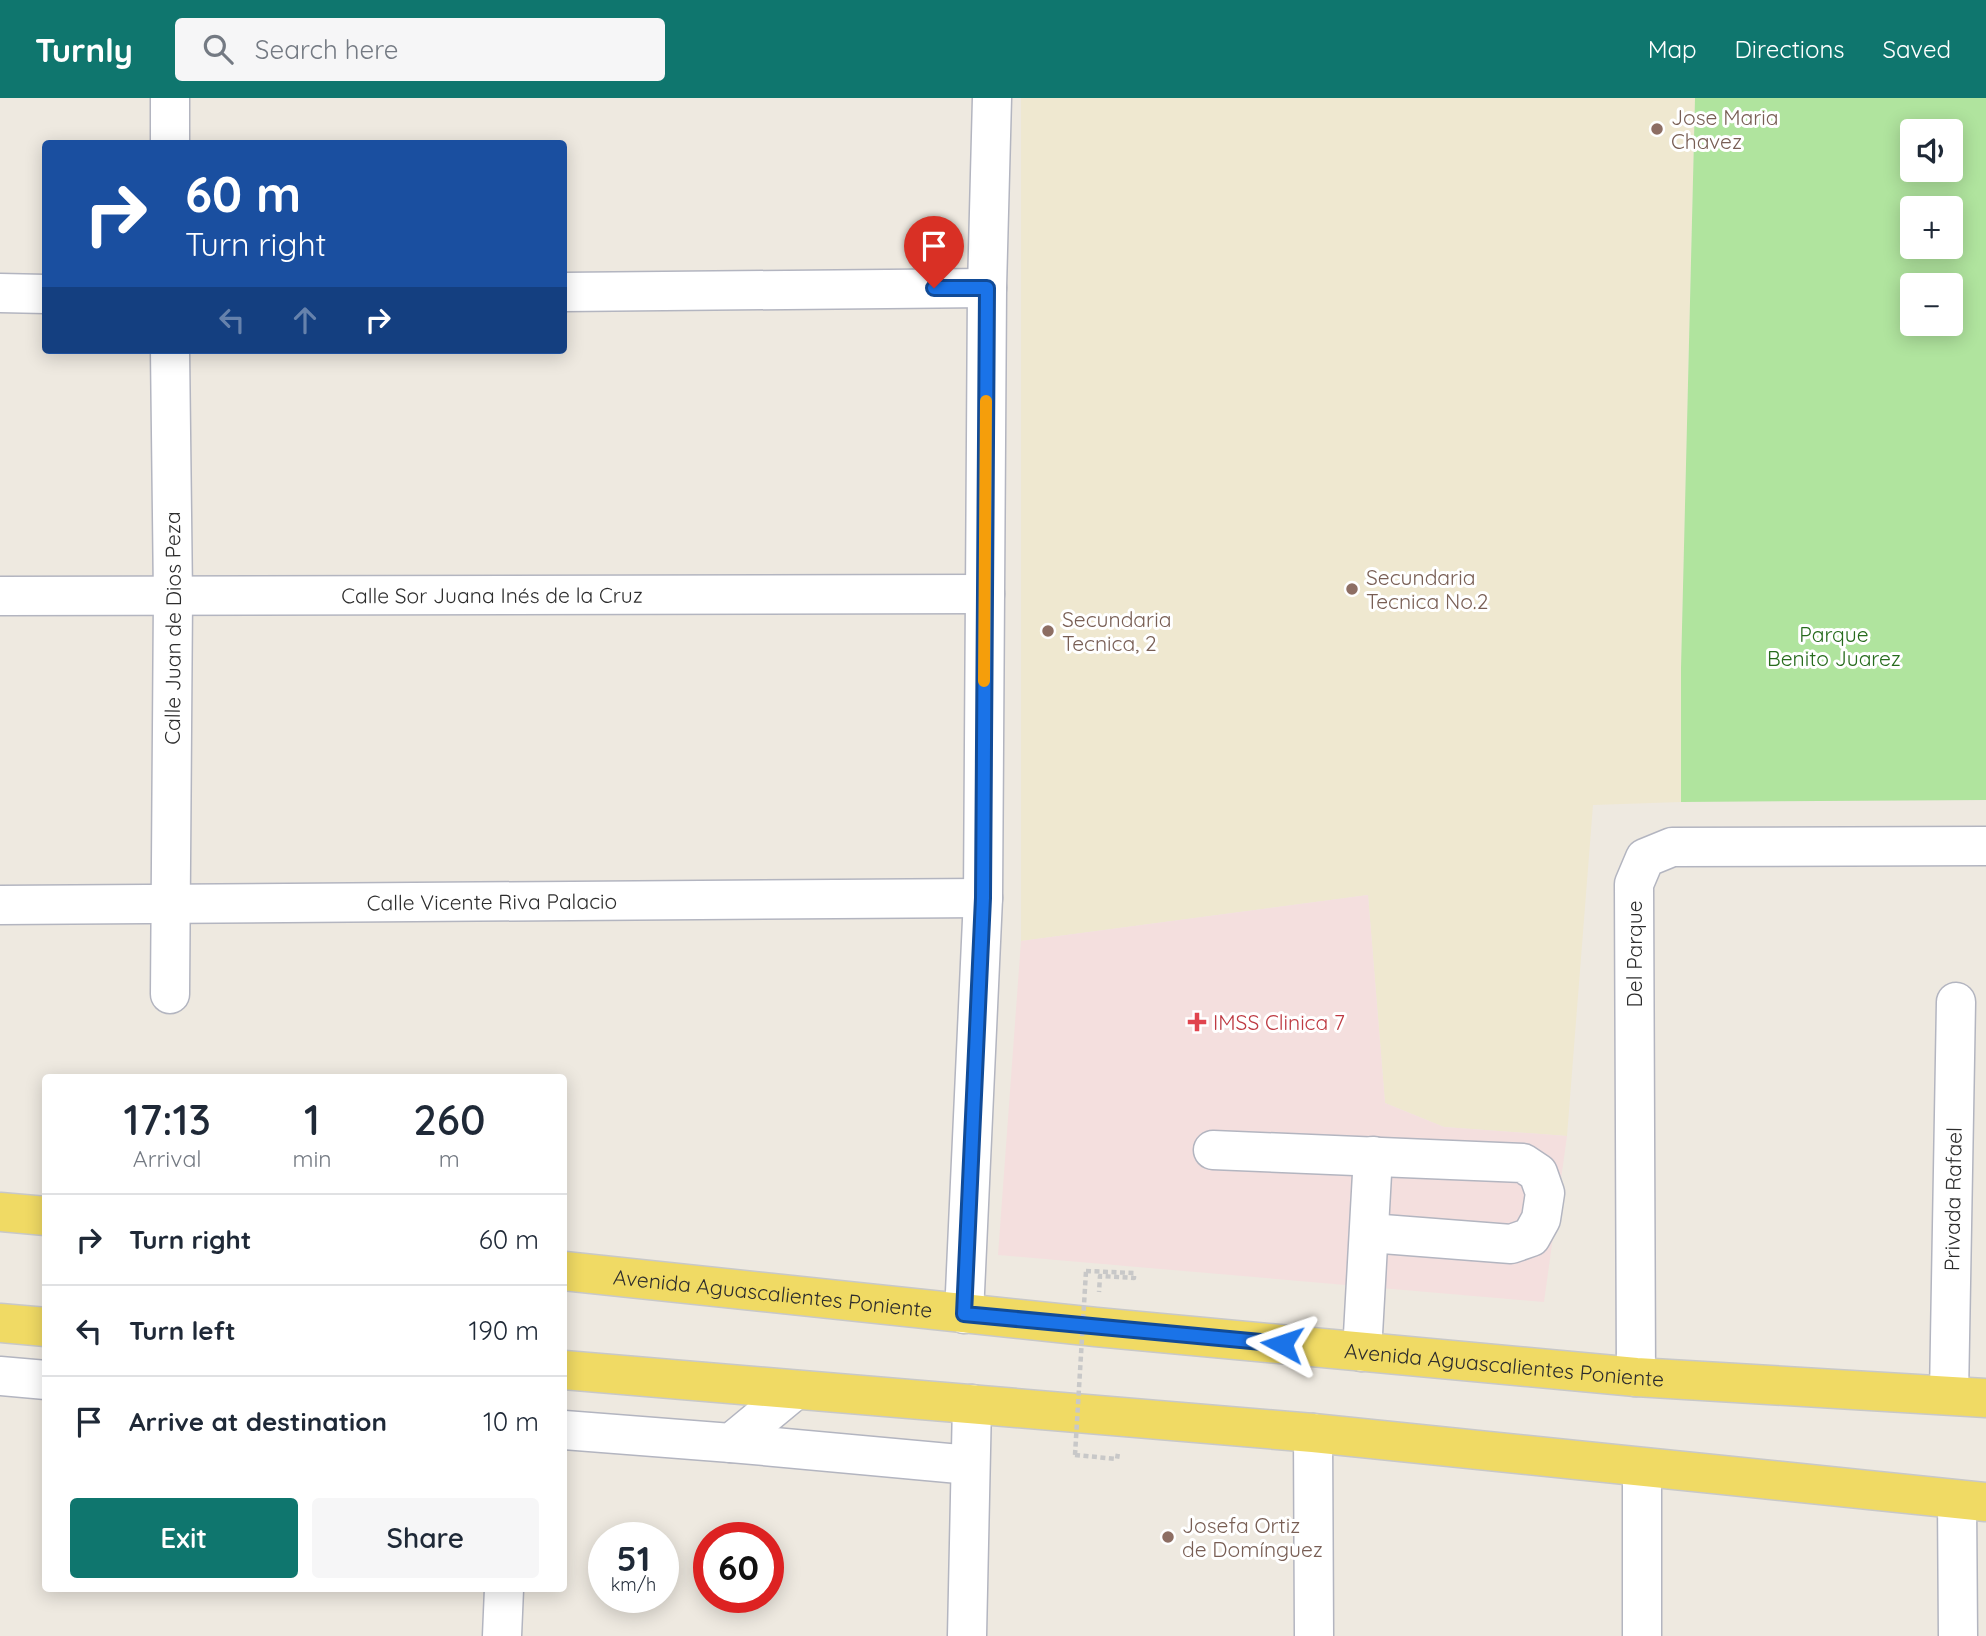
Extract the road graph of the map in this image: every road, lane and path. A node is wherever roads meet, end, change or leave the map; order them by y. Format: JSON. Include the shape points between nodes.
{"nodes":[{"id":1,"x":170,"y":98,"type":"edge"},
{"id":2,"x":992,"y":98,"type":"edge"},
{"id":3,"x":170,"y":140,"type":"edge"},
{"id":4,"x":987,"y":288,"type":"junction"},
{"id":5,"x":567,"y":292,"type":"edge"},
{"id":6,"x":0,"y":293,"type":"edge"},
{"id":7,"x":42,"y":294,"type":"edge"},
{"id":8,"x":170,"y":354,"type":"edge"},
{"id":9,"x":985,"y":594,"type":"junction"},
{"id":10,"x":0,"y":596,"type":"edge"},
{"id":11,"x":173,"y":597,"type":"junction"},
{"id":12,"x":1977,"y":846,"type":"edge"},
{"id":13,"x":983,"y":898,"type":"junction"},
{"id":14,"x":0,"y":905,"type":"edge"},
{"id":15,"x":171,"y":906,"type":"junction"},
{"id":16,"x":170,"y":994,"type":"dead end"},
{"id":17,"x":1956,"y":1002,"type":"dead end"},
{"id":18,"x":1213,"y":1150,"type":"dead end"},
{"id":19,"x":1373,"y":1156,"type":"junction"},
{"id":20,"x":0,"y":1213,"type":"edge"},
{"id":21,"x":42,"y":1216,"type":"edge"},
{"id":22,"x":1370,"y":1233,"type":"junction"},
{"id":23,"x":567,"y":1271,"type":"edge"},
{"id":24,"x":1100,"y":1276,"type":"dead end"},
{"id":25,"x":964,"y":1314,"type":"junction"},
{"id":26,"x":0,"y":1323,"type":"edge"},
{"id":27,"x":42,"y":1327,"type":"edge"},
{"id":28,"x":1362,"y":1352,"type":"junction"},
{"id":29,"x":567,"y":1370,"type":"edge"},
{"id":30,"x":0,"y":1376,"type":"edge"},
{"id":31,"x":1636,"y":1377,"type":"junction"},
{"id":32,"x":42,"y":1380,"type":"edge"},
{"id":33,"x":795,"y":1390,"type":"junction"},
{"id":34,"x":1968,"y":1397,"type":"edge"},
{"id":35,"x":972,"y":1404,"type":"junction"},
{"id":36,"x":567,"y":1430,"type":"edge"},
{"id":37,"x":1313,"y":1433,"type":"junction"},
{"id":38,"x":731,"y":1443,"type":"junction"},
{"id":39,"x":1075,"y":1455,"type":"dead end"},
{"id":40,"x":970,"y":1465,"type":"junction"},
{"id":41,"x":1642,"y":1469,"type":"junction"},
{"id":42,"x":1972,"y":1501,"type":"edge"},
{"id":43,"x":504,"y":1592,"type":"edge"},
{"id":44,"x":502,"y":1636,"type":"edge"},
{"id":45,"x":967,"y":1636,"type":"edge"},
{"id":46,"x":1314,"y":1636,"type":"edge"},
{"id":47,"x":1642,"y":1636,"type":"edge"},
{"id":48,"x":1958,"y":1636,"type":"edge"}],
"edges":[{"from":1,"to":3,"type":"street"},
{"from":2,"to":4,"type":"street"},
{"from":4,"to":5,"type":"street"},
{"from":4,"to":9,"type":"street"},
{"from":6,"to":7,"type":"street"},
{"from":8,"to":11,"type":"street","name":"Calle Juan de Dios Peza"},
{"from":9,"to":11,"type":"street","name":"Calle Sor Juana Inés de la Cruz"},
{"from":9,"to":13,"type":"street"},
{"from":10,"to":11,"type":"street","name":"Calle Sor Juana Inés de la Cruz"},
{"from":11,"to":15,"type":"street","name":"Calle Juan de Dios Peza"},
{"from":12,"to":31,"type":"street","name":"Del Parque","via":[[1672,847],[1645,858],[1634,884]]},
{"from":13,"to":15,"type":"street","name":"Calle Vicente Riva Palacio"},
{"from":13,"to":25,"type":"street"},
{"from":14,"to":15,"type":"street","name":"Calle Vicente Riva Palacio"},
{"from":15,"to":16,"type":"street","name":"Calle Juan de Dios Peza"},
{"from":17,"to":34,"type":"street","name":"Privada Rafael"},
{"from":18,"to":19,"type":"street"},
{"from":19,"to":22,"type":"street"},
{"from":19,"to":22,"type":"street","via":[[1523,1163],[1538,1173],[1545,1193],[1541,1220],[1531,1237],[1511,1244]]},
{"from":20,"to":21,"type":"main road"},
{"from":22,"to":28,"type":"street"},
{"from":23,"to":25,"type":"main road","name":"Avenida Aguascalientes Poniente"},
{"from":24,"to":39,"type":"path","bridge":true,"via":[[1133,1278],[1134,1273],[1086,1271]]},
{"from":25,"to":28,"type":"main road","name":"Avenida Aguascalientes Poniente"},
{"from":26,"to":27,"type":"main road"},
{"from":28,"to":31,"type":"main road","name":"Avenida Aguascalientes Poniente"},
{"from":29,"to":33,"type":"main road"},
{"from":30,"to":32,"type":"street"},
{"from":31,"to":34,"type":"main road","name":"Avenida Aguascalientes Poniente"},
{"from":33,"to":35,"type":"main road"},
{"from":33,"to":38,"type":"street"},
{"from":35,"to":37,"type":"main road"},
{"from":35,"to":40,"type":"street"},
{"from":36,"to":38,"type":"street"},
{"from":37,"to":41,"type":"main road"},
{"from":37,"to":46,"type":"street"},
{"from":38,"to":40,"type":"street"},
{"from":40,"to":45,"type":"street"},
{"from":41,"to":42,"type":"main road"},
{"from":41,"to":47,"type":"street"},
{"from":42,"to":48,"type":"street"},
{"from":43,"to":44,"type":"street"}]}
